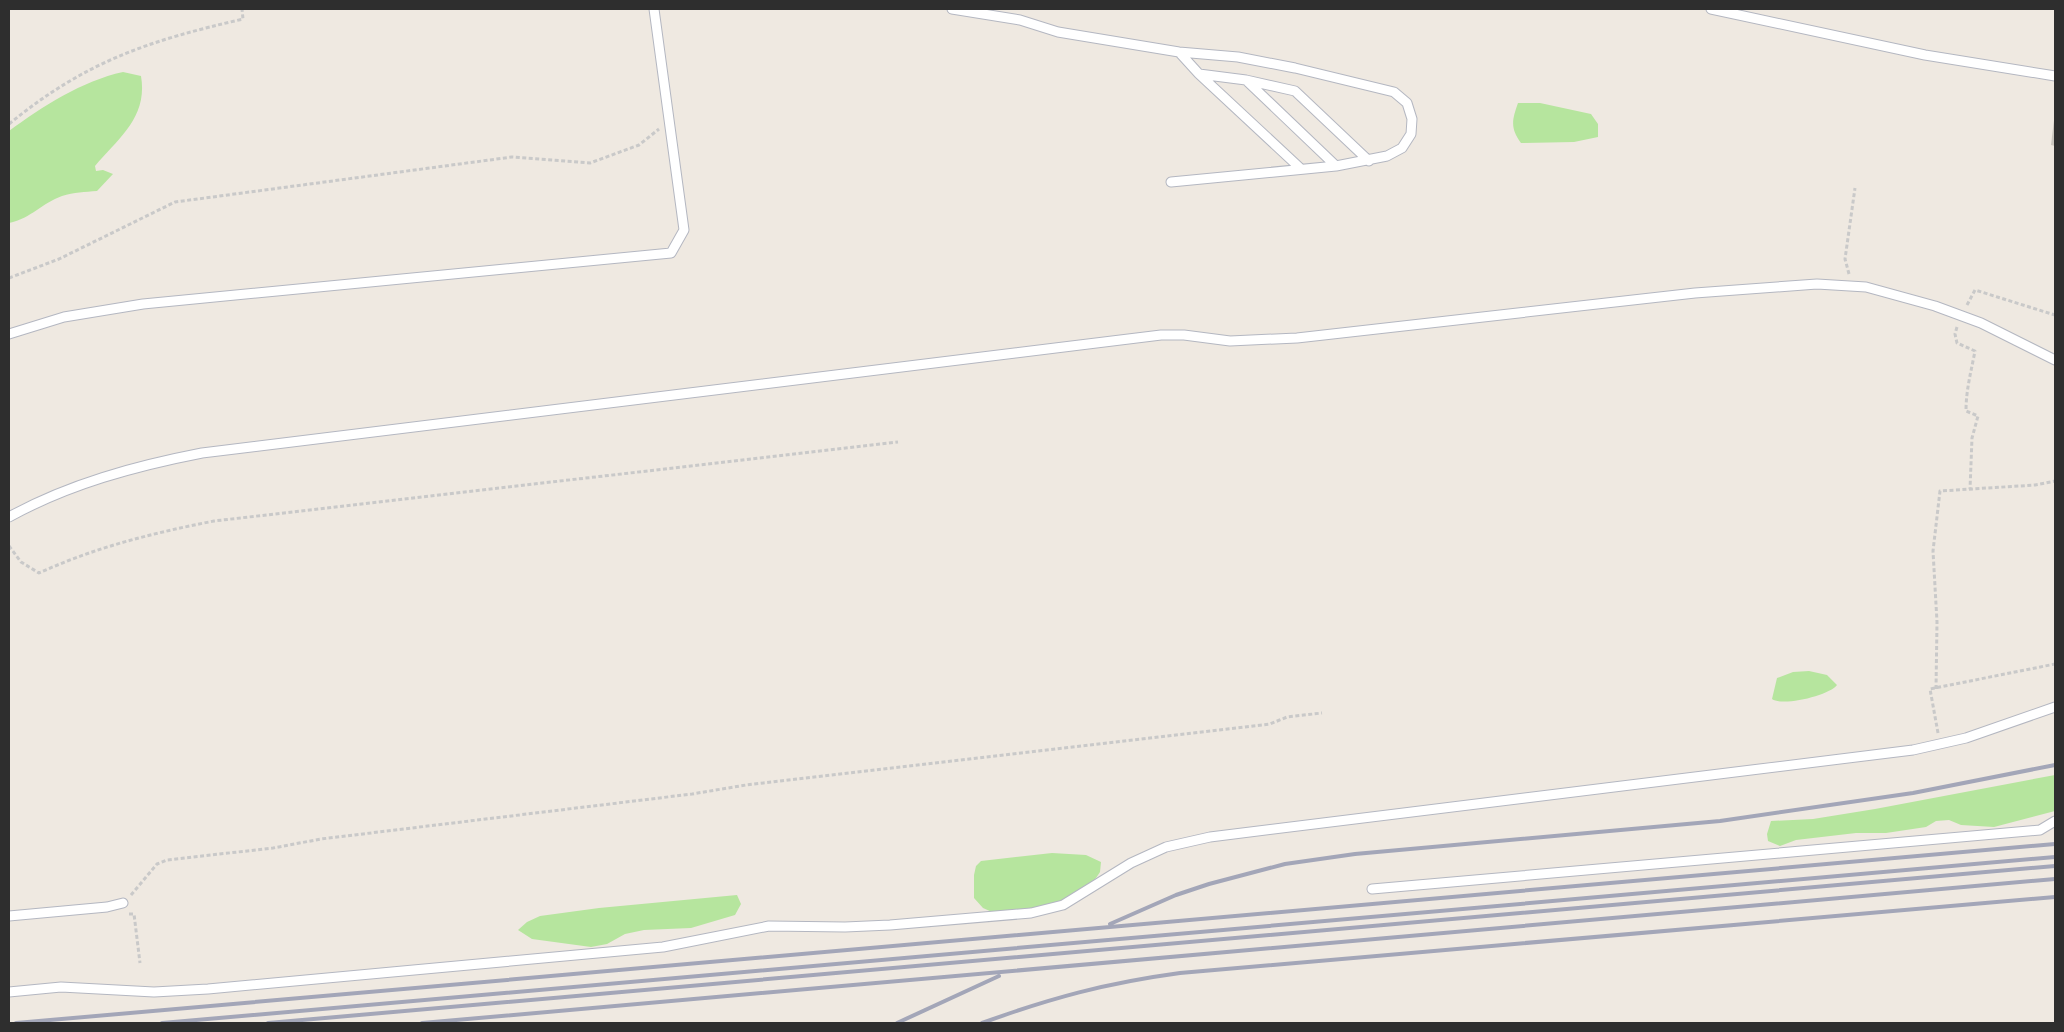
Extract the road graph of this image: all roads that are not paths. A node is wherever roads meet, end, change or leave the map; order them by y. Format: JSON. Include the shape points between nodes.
{"nodes":[{"id":1,"x":654,"y":9,"type":"edge"},
{"id":2,"x":952,"y":9,"type":"edge"},
{"id":3,"x":1711,"y":9,"type":"edge"},
{"id":4,"x":1179,"y":52,"type":"junction"},
{"id":5,"x":1199,"y":74,"type":"junction"},
{"id":6,"x":2055,"y":76,"type":"edge"},
{"id":7,"x":1246,"y":80,"type":"junction"},
{"id":8,"x":1369,"y":161,"type":"junction"},
{"id":9,"x":1336,"y":166,"type":"junction"},
{"id":10,"x":1300,"y":168,"type":"junction"},
{"id":11,"x":1171,"y":182,"type":"dead end"},
{"id":12,"x":9,"y":334,"type":"edge"},
{"id":13,"x":2055,"y":360,"type":"edge"},
{"id":14,"x":9,"y":517,"type":"edge"},
{"id":15,"x":2055,"y":707,"type":"edge"},
{"id":16,"x":2055,"y":820,"type":"edge"},
{"id":17,"x":1372,"y":890,"type":"dead end"},
{"id":18,"x":123,"y":903,"type":"road end"},
{"id":19,"x":9,"y":916,"type":"edge"},
{"id":20,"x":9,"y":992,"type":"edge"}],
"edges":[{"from":1,"to":12,"type":"lane","via":[[684,230],[671,252],[143,304],[64,317]]},
{"from":2,"to":4,"type":"lane","via":[[1020,20],[1058,32]]},
{"from":3,"to":6,"type":"lane","via":[[1925,55]]},
{"from":4,"to":5,"type":"lane"},
{"from":4,"to":8,"type":"lane","via":[[1248,58],[1394,92],[1407,103],[1412,134],[1402,148]]},
{"from":5,"to":7,"type":"lane"},
{"from":5,"to":10,"type":"lane"},
{"from":7,"to":8,"type":"lane","via":[[1295,91]]},
{"from":7,"to":9,"type":"lane"},
{"from":8,"to":9,"type":"lane"},
{"from":9,"to":10,"type":"lane"},
{"from":10,"to":11,"type":"lane"},
{"from":13,"to":14,"type":"lane","via":[[1962,315],[1902,296],[1850,285],[1817,284],[1695,293],[1297,338],[1230,341],[1160,335],[212,452],[146,464],[45,497]]},
{"from":15,"to":20,"type":"lane","via":[[1966,738],[1913,750],[1210,837],[1166,847],[1131,863],[1063,905],[1031,913],[890,925],[769,926],[663,947],[208,989],[154,992],[61,987]]},
{"from":16,"to":17,"type":"lane","via":[[2040,830]]},
{"from":18,"to":19,"type":"lane"}]}
